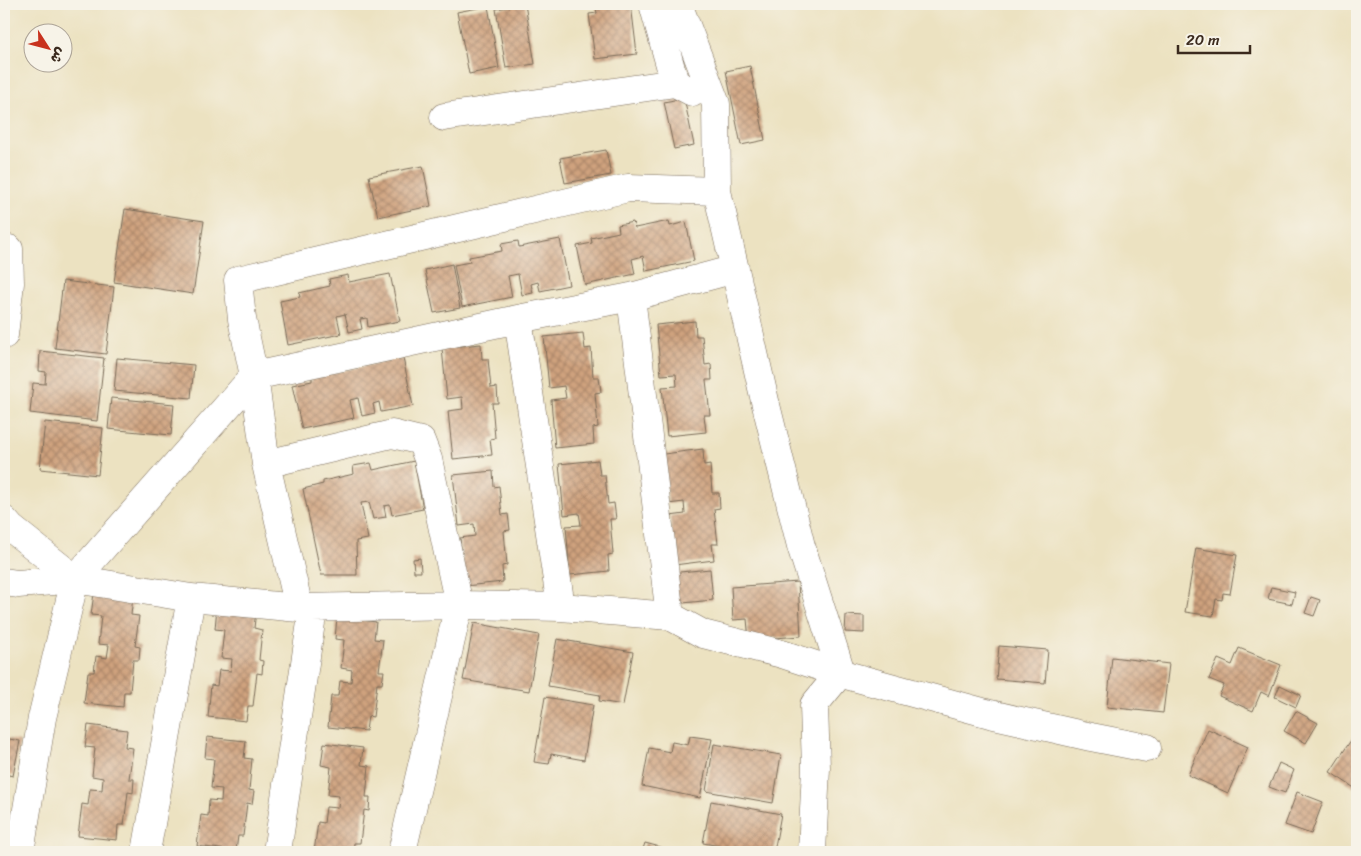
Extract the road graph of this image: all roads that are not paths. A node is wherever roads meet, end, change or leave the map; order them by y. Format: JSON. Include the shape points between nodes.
{"nodes":[{"id":1,"x":653,"y":4,"type":"edge"},
{"id":2,"x":678,"y":4,"type":"edge"},
{"id":3,"x":675,"y":83,"type":"junction"},
{"id":4,"x":716,"y":104,"type":"junction"},
{"id":5,"x":444,"y":116,"type":"dead end"},
{"id":6,"x":717,"y":191,"type":"junction"},
{"id":7,"x":4,"y":249,"type":"edge"},
{"id":8,"x":735,"y":269,"type":"junction"},
{"id":9,"x":631,"y":297,"type":"junction"},
{"id":10,"x":518,"y":318,"type":"junction"},
{"id":11,"x":4,"y":335,"type":"edge"},
{"id":12,"x":254,"y":376,"type":"junction"},
{"id":13,"x":266,"y":464,"type":"junction"},
{"id":14,"x":4,"y":520,"type":"edge"},
{"id":15,"x":75,"y":579,"type":"junction"},
{"id":16,"x":4,"y":582,"type":"edge"},
{"id":17,"x":191,"y":598,"type":"junction"},
{"id":18,"x":459,"y":605,"type":"junction"},
{"id":19,"x":562,"y":607,"type":"junction"},
{"id":20,"x":306,"y":608,"type":"junction"},
{"id":21,"x":670,"y":616,"type":"junction"},
{"id":22,"x":841,"y":672,"type":"junction"},
{"id":23,"x":1147,"y":748,"type":"dead end"},
{"id":24,"x":20,"y":852,"type":"edge"},
{"id":25,"x":146,"y":852,"type":"edge"},
{"id":26,"x":277,"y":852,"type":"edge"},
{"id":27,"x":402,"y":852,"type":"edge"},
{"id":28,"x":812,"y":852,"type":"edge"}],
"edges":[{"from":1,"to":3,"type":"street"},
{"from":2,"to":4,"type":"street"},
{"from":3,"to":4,"type":"street"},
{"from":3,"to":5,"type":"street"},
{"from":4,"to":6,"type":"street"},
{"from":6,"to":8,"type":"street"},
{"from":6,"to":12,"type":"street","via":[[628,188],[238,280]]},
{"from":7,"to":11,"type":"street","via":[[9,250],[10,284]]},
{"from":8,"to":9,"type":"street"},
{"from":8,"to":22,"type":"street","via":[[801,546]]},
{"from":9,"to":10,"type":"street"},
{"from":9,"to":21,"type":"street"},
{"from":10,"to":12,"type":"street"},
{"from":10,"to":19,"type":"street"},
{"from":12,"to":13,"type":"street"},
{"from":12,"to":15,"type":"street"},
{"from":13,"to":18,"type":"street","via":[[392,434],[421,441],[428,459]]},
{"from":13,"to":20,"type":"street"},
{"from":14,"to":15,"type":"street"},
{"from":15,"to":16,"type":"street","via":[[18,584]]},
{"from":15,"to":17,"type":"street"},
{"from":15,"to":24,"type":"street","via":[[42,718]]},
{"from":17,"to":20,"type":"street"},
{"from":17,"to":25,"type":"street"},
{"from":18,"to":19,"type":"street"},
{"from":18,"to":20,"type":"street"},
{"from":18,"to":27,"type":"street"},
{"from":19,"to":21,"type":"street"},
{"from":20,"to":26,"type":"street"},
{"from":21,"to":22,"type":"street","via":[[703,634]]},
{"from":22,"to":23,"type":"street","via":[[990,714]]},
{"from":22,"to":28,"type":"street","via":[[814,705],[816,768]]}]}
